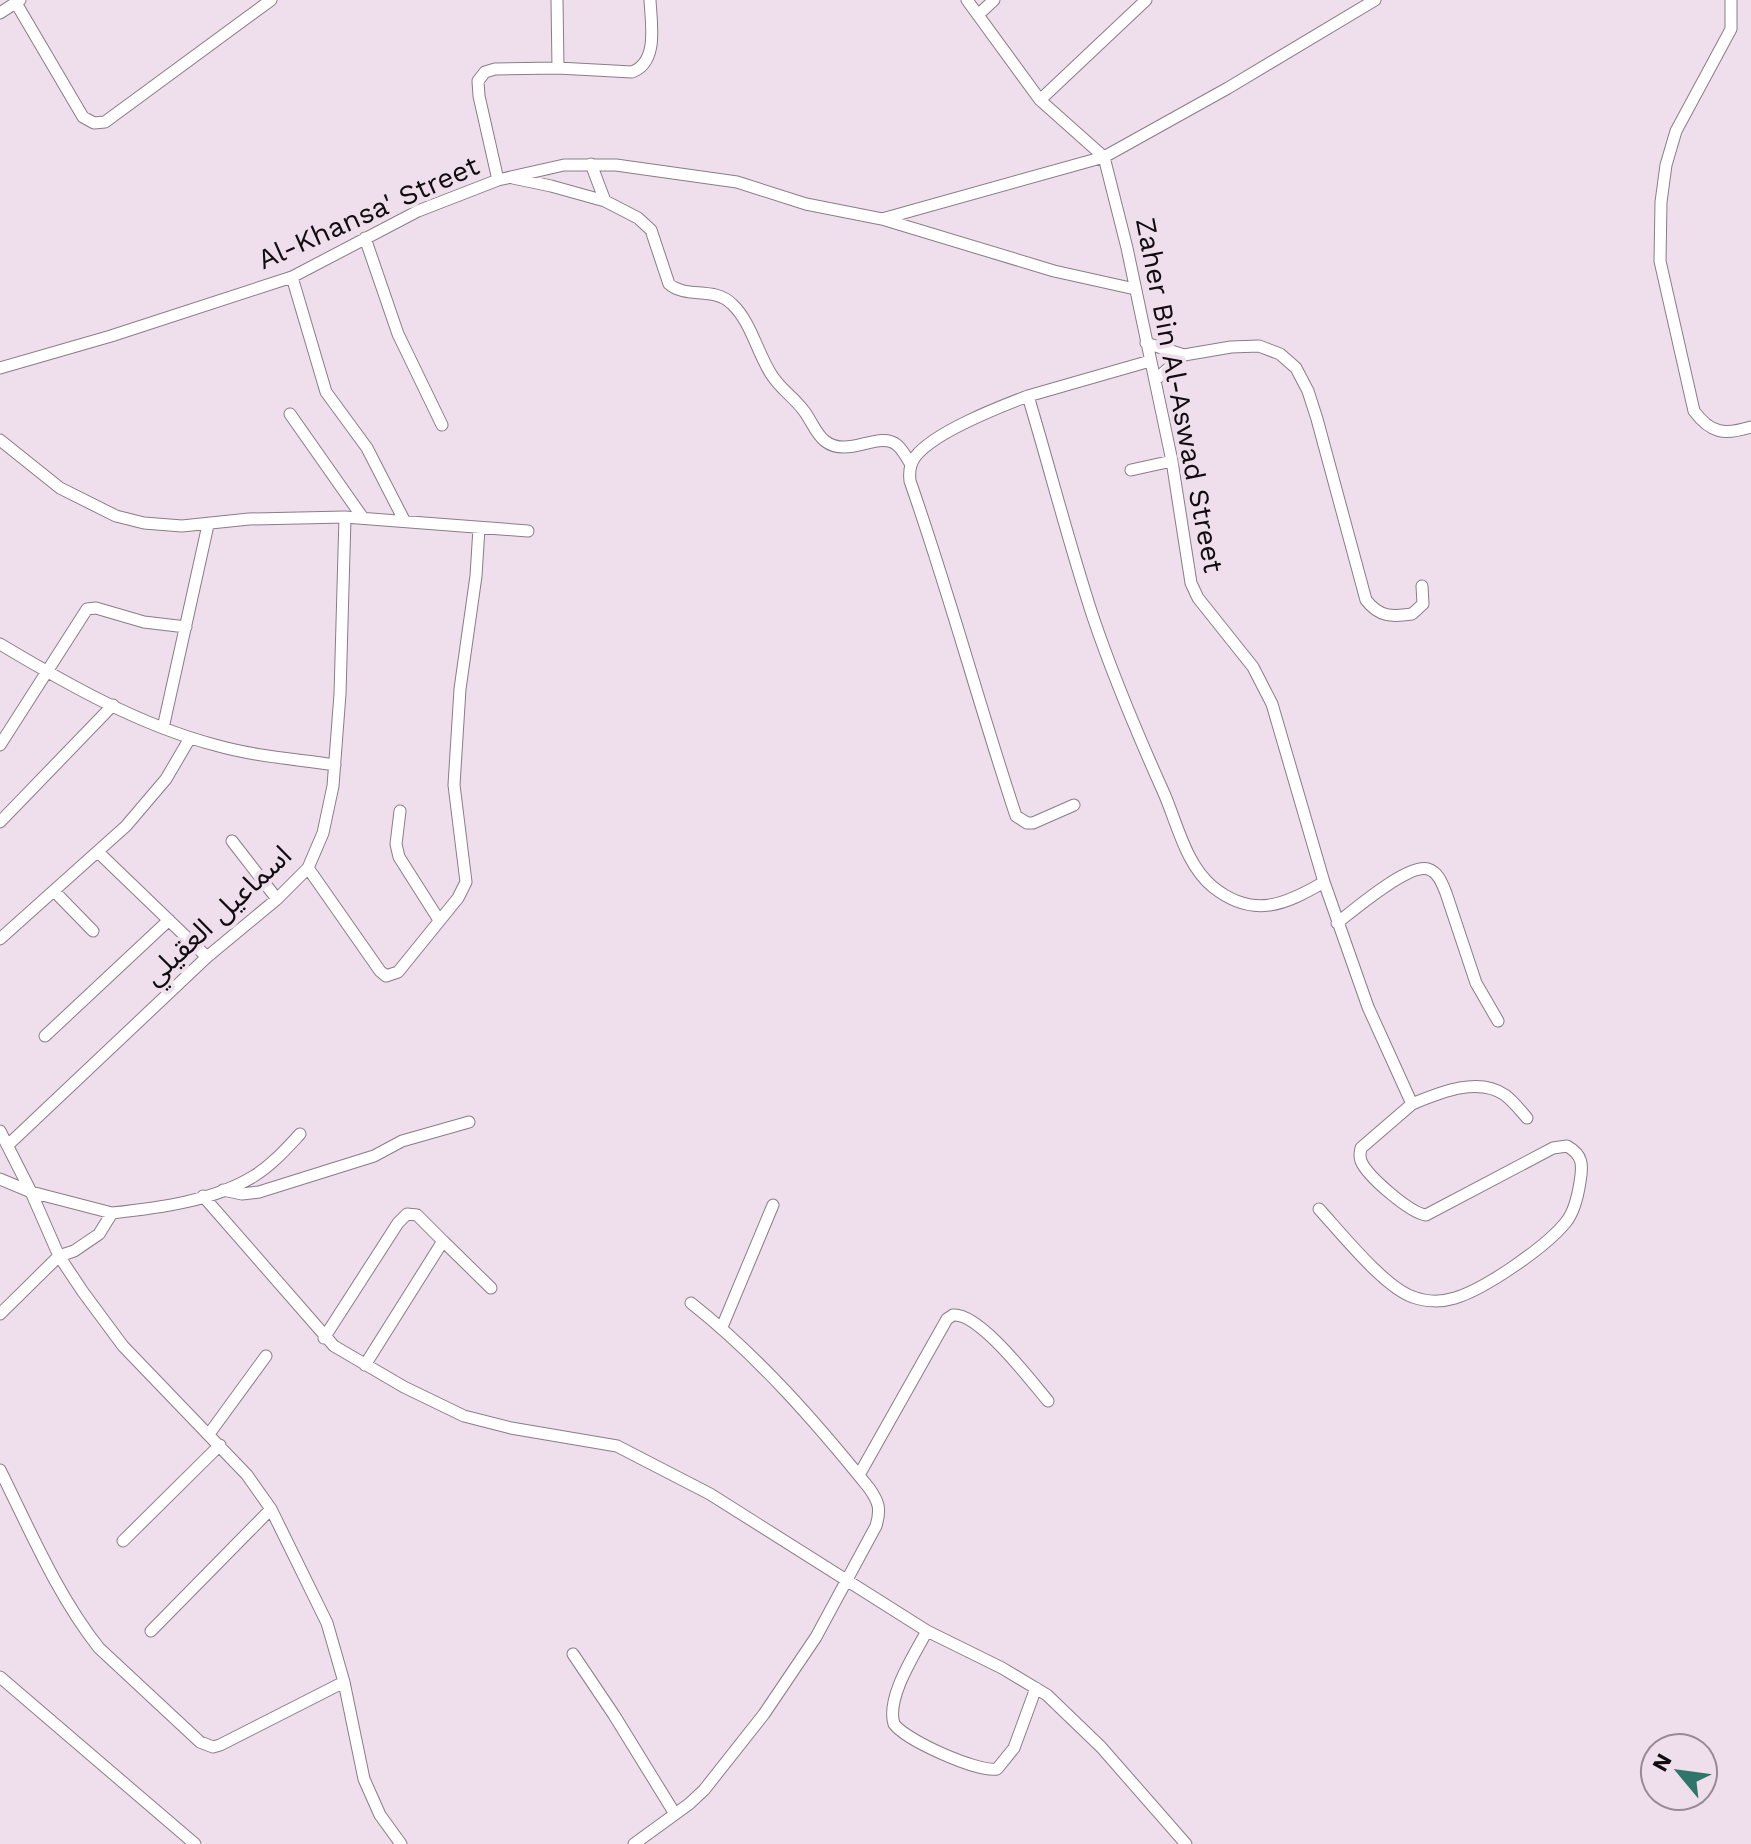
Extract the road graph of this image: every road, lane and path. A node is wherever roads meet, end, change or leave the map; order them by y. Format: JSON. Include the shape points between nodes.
{"nodes":[{"id":1,"x":271,"y":0,"type":"edge"},
{"id":2,"x":557,"y":0,"type":"edge"},
{"id":3,"x":650,"y":0,"type":"edge"},
{"id":4,"x":967,"y":0,"type":"edge"},
{"id":5,"x":994,"y":0,"type":"edge"},
{"id":6,"x":1146,"y":0,"type":"edge"},
{"id":7,"x":1375,"y":0,"type":"edge"},
{"id":8,"x":1731,"y":0,"type":"edge"},
{"id":9,"x":18,"y":2,"type":"edge"},
{"id":10,"x":0,"y":13,"type":"edge"},
{"id":11,"x":979,"y":14,"type":"junction"},
{"id":12,"x":558,"y":68,"type":"junction"},
{"id":13,"x":1040,"y":100,"type":"junction"},
{"id":14,"x":1104,"y":157,"type":"junction"},
{"id":15,"x":591,"y":164,"type":"junction"},
{"id":16,"x":503,"y":178,"type":"junction"},
{"id":17,"x":605,"y":201,"type":"junction"},
{"id":18,"x":882,"y":219,"type":"junction"},
{"id":19,"x":365,"y":238,"type":"junction"},
{"id":20,"x":292,"y":277,"type":"junction"},
{"id":21,"x":1135,"y":289,"type":"junction"},
{"id":22,"x":1146,"y":343,"type":"junction"},
{"id":23,"x":1184,"y":355,"type":"junction"},
{"id":24,"x":1150,"y":361,"type":"junction"},
{"id":25,"x":0,"y":368,"type":"edge"},
{"id":26,"x":1155,"y":380,"type":"junction"},
{"id":27,"x":1028,"y":396,"type":"junction"},
{"id":28,"x":290,"y":414,"type":"dead end"},
{"id":29,"x":442,"y":425,"type":"dead end"},
{"id":30,"x":1751,"y":427,"type":"edge"},
{"id":31,"x":0,"y":440,"type":"edge"},
{"id":32,"x":1172,"y":461,"type":"junction"},
{"id":33,"x":911,"y":465,"type":"junction"},
{"id":34,"x":1131,"y":470,"type":"dead end"},
{"id":35,"x":345,"y":517,"type":"junction"},
{"id":36,"x":363,"y":518,"type":"junction"},
{"id":37,"x":404,"y":520,"type":"junction"},
{"id":38,"x":208,"y":525,"type":"junction"},
{"id":39,"x":479,"y":528,"type":"junction"},
{"id":40,"x":528,"y":531,"type":"dead end"},
{"id":41,"x":1422,"y":586,"type":"dead end"},
{"id":42,"x":186,"y":627,"type":"junction"},
{"id":43,"x":0,"y":644,"type":"edge"},
{"id":44,"x":48,"y":672,"type":"junction"},
{"id":45,"x":113,"y":705,"type":"junction"},
{"id":46,"x":163,"y":728,"type":"junction"},
{"id":47,"x":190,"y":738,"type":"junction"},
{"id":48,"x":0,"y":745,"type":"edge"},
{"id":49,"x":335,"y":765,"type":"junction"},
{"id":50,"x":1074,"y":805,"type":"dead end"},
{"id":51,"x":400,"y":811,"type":"dead end"},
{"id":52,"x":0,"y":822,"type":"edge"},
{"id":53,"x":232,"y":841,"type":"dead end"},
{"id":54,"x":98,"y":852,"type":"junction"},
{"id":55,"x":308,"y":868,"type":"junction"},
{"id":56,"x":1324,"y":882,"type":"junction"},
{"id":57,"x":54,"y":891,"type":"junction"},
{"id":58,"x":277,"y":899,"type":"junction"},
{"id":59,"x":169,"y":920,"type":"junction"},
{"id":60,"x":439,"y":920,"type":"junction"},
{"id":61,"x":1337,"y":923,"type":"junction"},
{"id":62,"x":93,"y":931,"type":"dead end"},
{"id":63,"x":0,"y":939,"type":"edge"},
{"id":64,"x":207,"y":957,"type":"junction"},
{"id":65,"x":1498,"y":1021,"type":"dead end"},
{"id":66,"x":45,"y":1036,"type":"dead end"},
{"id":67,"x":1412,"y":1104,"type":"junction"},
{"id":68,"x":1527,"y":1118,"type":"dead end"},
{"id":69,"x":469,"y":1122,"type":"dead end"},
{"id":70,"x":0,"y":1131,"type":"edge"},
{"id":71,"x":300,"y":1134,"type":"dead end"},
{"id":72,"x":8,"y":1145,"type":"junction"},
{"id":73,"x":0,"y":1179,"type":"edge"},
{"id":74,"x":223,"y":1190,"type":"junction"},
{"id":75,"x":31,"y":1192,"type":"junction"},
{"id":76,"x":203,"y":1196,"type":"junction"},
{"id":77,"x":773,"y":1205,"type":"dead end"},
{"id":78,"x":1319,"y":1209,"type":"dead end"},
{"id":79,"x":112,"y":1213,"type":"junction"},
{"id":80,"x":443,"y":1241,"type":"junction"},
{"id":81,"x":59,"y":1256,"type":"junction"},
{"id":82,"x":491,"y":1288,"type":"dead end"},
{"id":83,"x":691,"y":1303,"type":"dead end"},
{"id":84,"x":0,"y":1314,"type":"edge"},
{"id":85,"x":722,"y":1327,"type":"junction"},
{"id":86,"x":324,"y":1338,"type":"junction"},
{"id":87,"x":266,"y":1356,"type":"dead end"},
{"id":88,"x":365,"y":1365,"type":"junction"},
{"id":89,"x":1048,"y":1401,"type":"dead end"},
{"id":90,"x":209,"y":1434,"type":"junction"},
{"id":91,"x":220,"y":1445,"type":"junction"},
{"id":92,"x":0,"y":1470,"type":"edge"},
{"id":93,"x":859,"y":1475,"type":"junction"},
{"id":94,"x":271,"y":1509,"type":"junction"},
{"id":95,"x":123,"y":1541,"type":"dead end"},
{"id":96,"x":846,"y":1578,"type":"junction"},
{"id":97,"x":151,"y":1631,"type":"dead end"},
{"id":98,"x":927,"y":1631,"type":"junction"},
{"id":99,"x":573,"y":1654,"type":"dead end"},
{"id":100,"x":0,"y":1677,"type":"edge"},
{"id":101,"x":344,"y":1682,"type":"junction"},
{"id":102,"x":1036,"y":1688,"type":"junction"},
{"id":103,"x":675,"y":1814,"type":"junction"},
{"id":104,"x":195,"y":1844,"type":"edge"},
{"id":105,"x":401,"y":1844,"type":"edge"},
{"id":106,"x":634,"y":1844,"type":"edge"},
{"id":107,"x":1186,"y":1844,"type":"edge"}],
"edges":[{"from":1,"to":9,"type":"street","via":[[98,124],[83,117]]},
{"from":2,"to":12,"type":"street"},
{"from":3,"to":12,"type":"street","via":[[650,49],[638,70]]},
{"from":4,"to":11,"type":"street"},
{"from":5,"to":11,"type":"street"},
{"from":6,"to":13,"type":"street"},
{"from":7,"to":14,"type":"street"},
{"from":8,"to":30,"type":"street","via":[[1731,29],[1724,47],[1690,102],[1666,165],[1659,245],[1694,411],[1722,434]]},
{"from":9,"to":10,"type":"street"},
{"from":11,"to":13,"type":"street"},
{"from":12,"to":16,"type":"street","via":[[495,69],[480,77],[479,96]]},
{"from":13,"to":14,"type":"street"},
{"from":14,"to":18,"type":"street"},
{"from":14,"to":21,"type":"street","name":"Zaher Bin Al-Aswad Street"},
{"from":15,"to":16,"type":"street","name":"Al-Khansa' Street"},
{"from":15,"to":17,"type":"street"},
{"from":15,"to":18,"type":"street","name":"Al-Khansa' Street","via":[[737,182],[806,204]]},
{"from":16,"to":17,"type":"street"},
{"from":16,"to":19,"type":"street","name":"Al-Khansa' Street"},
{"from":17,"to":33,"type":"street","via":[[651,230],[664,277],[675,289],[711,293],[730,302],[778,385],[826,442],[847,448],[889,441],[901,448]]},
{"from":18,"to":21,"type":"street","name":"Al-Khansa' Street","via":[[1054,271]]},
{"from":19,"to":20,"type":"street","name":"Al-Khansa' Street"},
{"from":19,"to":29,"type":"street","via":[[398,334]]},
{"from":20,"to":25,"type":"street","name":"Al-Khansa' Street"},
{"from":20,"to":37,"type":"street","via":[[326,392],[367,448]]},
{"from":21,"to":22,"type":"street","name":"Zaher Bin Al-Aswad Street"},
{"from":22,"to":23,"type":"street"},
{"from":22,"to":24,"type":"street","name":"Zaher Bin Al-Aswad Street"},
{"from":23,"to":26,"type":"street"},
{"from":23,"to":41,"type":"street","via":[[1259,346],[1289,360],[1317,419],[1366,600],[1383,615],[1412,614],[1423,604]]},
{"from":24,"to":26,"type":"street","name":"Zaher Bin Al-Aswad Street"},
{"from":24,"to":27,"type":"street"},
{"from":26,"to":32,"type":"street","name":"Zaher Bin Al-Aswad Street"},
{"from":27,"to":33,"type":"street","via":[[954,430],[921,451]]},
{"from":27,"to":56,"type":"street","via":[[1093,615],[1125,705],[1192,859],[1211,885],[1242,902],[1272,907]]},
{"from":28,"to":36,"type":"street"},
{"from":31,"to":38,"type":"street","via":[[60,488],[116,516],[164,525]]},
{"from":32,"to":34,"type":"street"},
{"from":32,"to":56,"type":"street","name":"Zaher Bin Al-Aswad Street","via":[[1194,591],[1253,667],[1272,704]]},
{"from":33,"to":50,"type":"street","via":[[910,481],[1016,816],[1033,823]]},
{"from":35,"to":36,"type":"street"},
{"from":35,"to":38,"type":"street"},
{"from":35,"to":49,"type":"street","name":"اسماعيل العقيلي"},
{"from":36,"to":37,"type":"street"},
{"from":37,"to":39,"type":"street"},
{"from":38,"to":42,"type":"street"},
{"from":39,"to":40,"type":"street"},
{"from":39,"to":60,"type":"street","via":[[455,773],[466,882]]},
{"from":42,"to":44,"type":"street","via":[[91,608],[82,613]]},
{"from":42,"to":46,"type":"street"},
{"from":43,"to":44,"type":"street"},
{"from":44,"to":45,"type":"street"},
{"from":44,"to":48,"type":"street"},
{"from":45,"to":46,"type":"street"},
{"from":45,"to":52,"type":"street"},
{"from":46,"to":47,"type":"street"},
{"from":47,"to":49,"type":"street"},
{"from":47,"to":54,"type":"street","via":[[160,786]]},
{"from":49,"to":55,"type":"street","name":"اسماعيل العقيلي","via":[[326,821]]},
{"from":51,"to":60,"type":"street","via":[[399,857]]},
{"from":53,"to":58,"type":"street"},
{"from":54,"to":57,"type":"street"},
{"from":54,"to":59,"type":"street"},
{"from":55,"to":58,"type":"street","name":"اسماعيل العقيلي"},
{"from":55,"to":60,"type":"street","via":[[386,976],[398,972]]},
{"from":56,"to":61,"type":"street","name":"Zaher Bin Al-Aswad Street"},
{"from":57,"to":62,"type":"street"},
{"from":57,"to":63,"type":"street"},
{"from":58,"to":64,"type":"street","name":"اسماعيل العقيلي"},
{"from":59,"to":64,"type":"street"},
{"from":59,"to":66,"type":"street"},
{"from":61,"to":65,"type":"street","via":[[1410,871],[1429,869],[1441,881],[1476,983]]},
{"from":61,"to":67,"type":"street","name":"Zaher Bin Al-Aswad Street"},
{"from":64,"to":72,"type":"street","name":"اسماعيل العقيلي"},
{"from":67,"to":68,"type":"street","via":[[1442,1092],[1482,1087],[1503,1093]]},
{"from":67,"to":78,"type":"street","via":[[1360,1153],[1369,1171],[1409,1209],[1430,1214],[1553,1148],[1567,1146],[1583,1164],[1568,1221],[1513,1266],[1466,1294],[1438,1301],[1410,1296],[1392,1284]]},
{"from":69,"to":74,"type":"street","via":[[259,1192]]},
{"from":70,"to":72,"type":"street"},
{"from":71,"to":74,"type":"street","via":[[266,1168]]},
{"from":72,"to":75,"type":"street"},
{"from":73,"to":75,"type":"street"},
{"from":74,"to":76,"type":"street"},
{"from":75,"to":79,"type":"street"},
{"from":75,"to":81,"type":"street"},
{"from":76,"to":79,"type":"street"},
{"from":76,"to":86,"type":"street"},
{"from":77,"to":85,"type":"street"},
{"from":79,"to":81,"type":"street","via":[[94,1238]]},
{"from":80,"to":82,"type":"street"},
{"from":80,"to":86,"type":"street","via":[[417,1215],[403,1218]]},
{"from":80,"to":88,"type":"street"},
{"from":81,"to":84,"type":"street"},
{"from":81,"to":90,"type":"street","via":[[123,1346]]},
{"from":83,"to":85,"type":"street"},
{"from":85,"to":93,"type":"street"},
{"from":86,"to":88,"type":"street"},
{"from":87,"to":90,"type":"street"},
{"from":88,"to":96,"type":"street","via":[[464,1416],[624,1449],[710,1494]]},
{"from":89,"to":93,"type":"street","via":[[983,1331],[953,1315]]},
{"from":90,"to":91,"type":"street"},
{"from":91,"to":94,"type":"street"},
{"from":91,"to":95,"type":"street"},
{"from":92,"to":101,"type":"street","via":[[90,1637],[200,1742],[220,1745]]},
{"from":93,"to":96,"type":"street","via":[[880,1510]]},
{"from":94,"to":97,"type":"street"},
{"from":94,"to":101,"type":"street","via":[[327,1623]]},
{"from":96,"to":98,"type":"street"},
{"from":96,"to":103,"type":"street","via":[[788,1682],[704,1790]]},
{"from":98,"to":102,"type":"street"},
{"from":98,"to":102,"type":"street","via":[[893,1706],[894,1724],[905,1735],[977,1768],[997,1769],[1014,1748]]},
{"from":99,"to":103,"type":"street"},
{"from":100,"to":104,"type":"street"},
{"from":101,"to":105,"type":"street","via":[[364,1779]]},
{"from":102,"to":107,"type":"street","via":[[1067,1711]]},
{"from":103,"to":106,"type":"street"}]}
